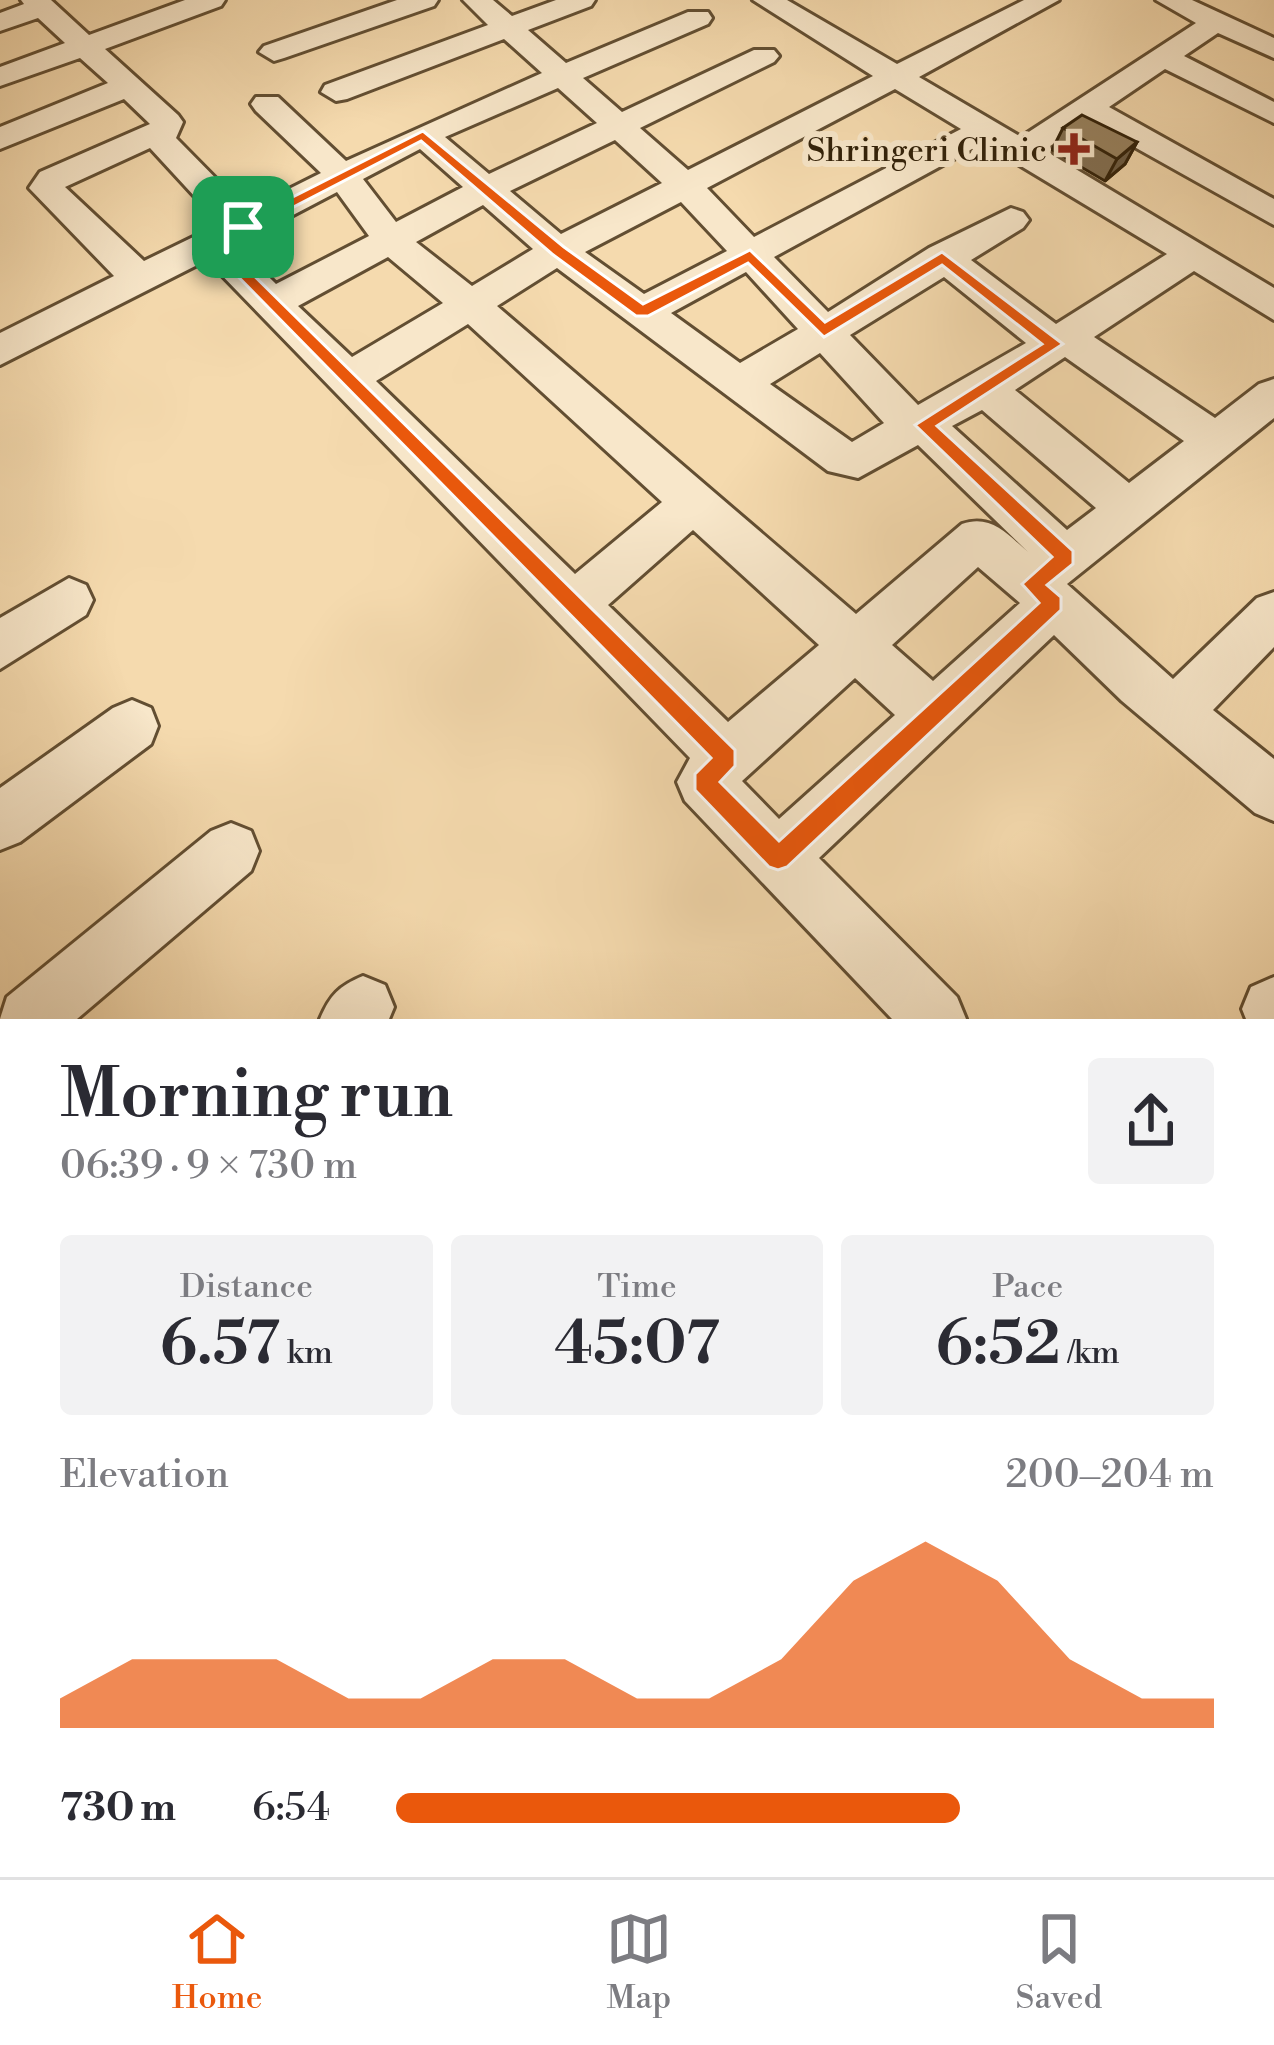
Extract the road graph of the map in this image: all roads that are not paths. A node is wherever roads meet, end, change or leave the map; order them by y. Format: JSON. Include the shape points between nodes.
{"nodes":[{"id":1,"x":211,"y":0,"type":"edge"},
{"id":2,"x":332,"y":0,"type":"edge"},
{"id":3,"x":359,"y":0,"type":"edge"},
{"id":4,"x":424,"y":0,"type":"edge"},
{"id":5,"x":477,"y":0,"type":"edge"},
{"id":6,"x":581,"y":0,"type":"edge"},
{"id":7,"x":766,"y":0,"type":"edge"},
{"id":8,"x":1170,"y":0,"type":"edge"},
{"id":9,"x":39,"y":3,"type":"edge"},
{"id":10,"x":1026,"y":3,"type":"edge"},
{"id":11,"x":1274,"y":11,"type":"edge"},
{"id":12,"x":698,"y":18,"type":"dead end"},
{"id":13,"x":0,"y":22,"type":"edge"},
{"id":14,"x":508,"y":27,"type":"junction"},
{"id":15,"x":1226,"y":27,"type":"junction"},
{"id":16,"x":84,"y":45,"type":"junction"},
{"id":17,"x":1274,"y":50,"type":"edge"},
{"id":18,"x":274,"y":52,"type":"dead end"},
{"id":19,"x":764,"y":56,"type":"dead end"},
{"id":20,"x":1163,"y":57,"type":"junction"},
{"id":21,"x":560,"y":74,"type":"junction"},
{"id":22,"x":0,"y":77,"type":"edge"},
{"id":23,"x":893,"y":77,"type":"junction"},
{"id":24,"x":128,"y":86,"type":"junction"},
{"id":25,"x":336,"y":92,"type":"dead end"},
{"id":26,"x":267,"y":104,"type":"dead end"},
{"id":27,"x":1087,"y":108,"type":"junction"},
{"id":28,"x":1274,"y":114,"type":"edge"},
{"id":29,"x":620,"y":127,"type":"junction"},
{"id":30,"x":983,"y":130,"type":"junction"},
{"id":31,"x":162,"y":131,"type":"junction"},
{"id":32,"x":423,"y":135,"type":"junction"},
{"id":33,"x":0,"y":140,"type":"edge"},
{"id":34,"x":1020,"y":152,"type":"junction"},
{"id":35,"x":343,"y":176,"type":"junction"},
{"id":36,"x":685,"y":185,"type":"junction"},
{"id":37,"x":486,"y":189,"type":"junction"},
{"id":38,"x":1274,"y":214,"type":"edge"},
{"id":39,"x":1011,"y":220,"type":"dead end"},
{"id":40,"x":227,"y":235,"type":"junction"},
{"id":41,"x":390,"y":240,"type":"junction"},
{"id":42,"x":558,"y":250,"type":"junction"},
{"id":43,"x":1194,"y":254,"type":"junction"},
{"id":44,"x":750,"y":255,"type":"junction"},
{"id":45,"x":942,"y":257,"type":"junction"},
{"id":46,"x":140,"y":279,"type":"junction"},
{"id":47,"x":272,"y":303,"type":"junction"},
{"id":48,"x":470,"y":304,"type":"junction"},
{"id":49,"x":1274,"y":306,"type":"edge"},
{"id":50,"x":642,"y":312,"type":"junction"},
{"id":51,"x":824,"y":331,"type":"junction"},
{"id":52,"x":1060,"y":340,"type":"junction"},
{"id":53,"x":0,"y":350,"type":"edge"},
{"id":54,"x":348,"y":379,"type":"junction"},
{"id":55,"x":739,"y":383,"type":"junction"},
{"id":56,"x":985,"y":388,"type":"junction"},
{"id":57,"x":1269,"y":408,"type":"edge"},
{"id":58,"x":918,"y":426,"type":"junction"},
{"id":59,"x":1216,"y":441,"type":"junction"},
{"id":60,"x":694,"y":502,"type":"junction"},
{"id":61,"x":1129,"y":509,"type":"junction"},
{"id":62,"x":1051,"y":582,"type":"junction"},
{"id":63,"x":69,"y":600,"type":"dead end"},
{"id":64,"x":574,"y":604,"type":"junction"},
{"id":65,"x":1274,"y":614,"type":"edge"},
{"id":66,"x":854,"y":644,"type":"junction"},
{"id":67,"x":0,"y":646,"type":"edge"},
{"id":68,"x":1174,"y":712,"type":"junction"},
{"id":69,"x":935,"y":716,"type":"junction"},
{"id":70,"x":132,"y":726,"type":"dead end"},
{"id":71,"x":727,"y":758,"type":"junction"},
{"id":72,"x":1274,"y":794,"type":"edge"},
{"id":73,"x":0,"y":822,"type":"edge"},
{"id":74,"x":231,"y":850,"type":"dead end"},
{"id":75,"x":778,"y":858,"type":"junction"},
{"id":76,"x":29,"y":1019,"type":"edge"},
{"id":77,"x":935,"y":1019,"type":"edge"}],
"edges":[{"from":1,"to":16,"type":"street"},
{"from":2,"to":3,"type":"street"},
{"from":4,"to":18,"type":"street"},
{"from":5,"to":14,"type":"street"},
{"from":6,"to":14,"type":"street"},
{"from":7,"to":23,"type":"street"},
{"from":8,"to":15,"type":"street"},
{"from":9,"to":13,"type":"street"},
{"from":9,"to":16,"type":"street"},
{"from":10,"to":23,"type":"street"},
{"from":11,"to":15,"type":"street"},
{"from":12,"to":21,"type":"street"},
{"from":14,"to":21,"type":"street"},
{"from":14,"to":25,"type":"street"},
{"from":15,"to":17,"type":"street"},
{"from":15,"to":20,"type":"street"},
{"from":16,"to":22,"type":"street"},
{"from":16,"to":24,"type":"street"},
{"from":19,"to":29,"type":"street"},
{"from":20,"to":27,"type":"street"},
{"from":20,"to":28,"type":"street"},
{"from":21,"to":29,"type":"street"},
{"from":21,"to":32,"type":"street"},
{"from":23,"to":30,"type":"street"},
{"from":23,"to":36,"type":"street"},
{"from":24,"to":31,"type":"street","via":[[167,122]]},
{"from":24,"to":33,"type":"street"},
{"from":26,"to":35,"type":"street"},
{"from":27,"to":34,"type":"street"},
{"from":27,"to":38,"type":"street"},
{"from":29,"to":36,"type":"street"},
{"from":29,"to":37,"type":"street"},
{"from":30,"to":34,"type":"street"},
{"from":30,"to":44,"type":"street"},
{"from":31,"to":40,"type":"street","via":[[158,139]]},
{"from":31,"to":46,"type":"street","via":[[46,188]]},
{"from":32,"to":35,"type":"street"},
{"from":32,"to":37,"type":"street"},
{"from":34,"to":43,"type":"street"},
{"from":35,"to":40,"type":"street"},
{"from":35,"to":41,"type":"street"},
{"from":36,"to":42,"type":"street"},
{"from":36,"to":44,"type":"street"},
{"from":37,"to":41,"type":"street"},
{"from":37,"to":42,"type":"street"},
{"from":39,"to":45,"type":"street"},
{"from":40,"to":46,"type":"street"},
{"from":40,"to":47,"type":"street"},
{"from":41,"to":47,"type":"street"},
{"from":41,"to":48,"type":"street"},
{"from":42,"to":48,"type":"street"},
{"from":42,"to":50,"type":"street"},
{"from":43,"to":49,"type":"street"},
{"from":43,"to":52,"type":"street"},
{"from":44,"to":50,"type":"street"},
{"from":44,"to":51,"type":"street"},
{"from":45,"to":51,"type":"street"},
{"from":45,"to":52,"type":"street"},
{"from":46,"to":53,"type":"street"},
{"from":47,"to":54,"type":"street"},
{"from":48,"to":54,"type":"street"},
{"from":48,"to":60,"type":"street"},
{"from":50,"to":55,"type":"street"},
{"from":51,"to":55,"type":"street"},
{"from":51,"to":58,"type":"street"},
{"from":52,"to":56,"type":"street"},
{"from":52,"to":59,"type":"street"},
{"from":54,"to":64,"type":"street"},
{"from":55,"to":58,"type":"street","via":[[851,462]]},
{"from":56,"to":58,"type":"street"},
{"from":56,"to":61,"type":"street"},
{"from":57,"to":59,"type":"street"},
{"from":58,"to":62,"type":"street"},
{"from":59,"to":61,"type":"street"},
{"from":60,"to":64,"type":"street"},
{"from":60,"to":66,"type":"street"},
{"from":61,"to":62,"type":"street"},
{"from":62,"to":66,"type":"street","via":[[978,538]]},
{"from":62,"to":68,"type":"street"},
{"from":62,"to":69,"type":"street"},
{"from":63,"to":67,"type":"street"},
{"from":64,"to":71,"type":"street"},
{"from":65,"to":68,"type":"street"},
{"from":66,"to":69,"type":"street"},
{"from":66,"to":71,"type":"street"},
{"from":68,"to":72,"type":"street"},
{"from":69,"to":75,"type":"street"},
{"from":70,"to":73,"type":"street"},
{"from":71,"to":75,"type":"street","via":[[704,782]]},
{"from":74,"to":76,"type":"street"},
{"from":75,"to":77,"type":"street"}]}
